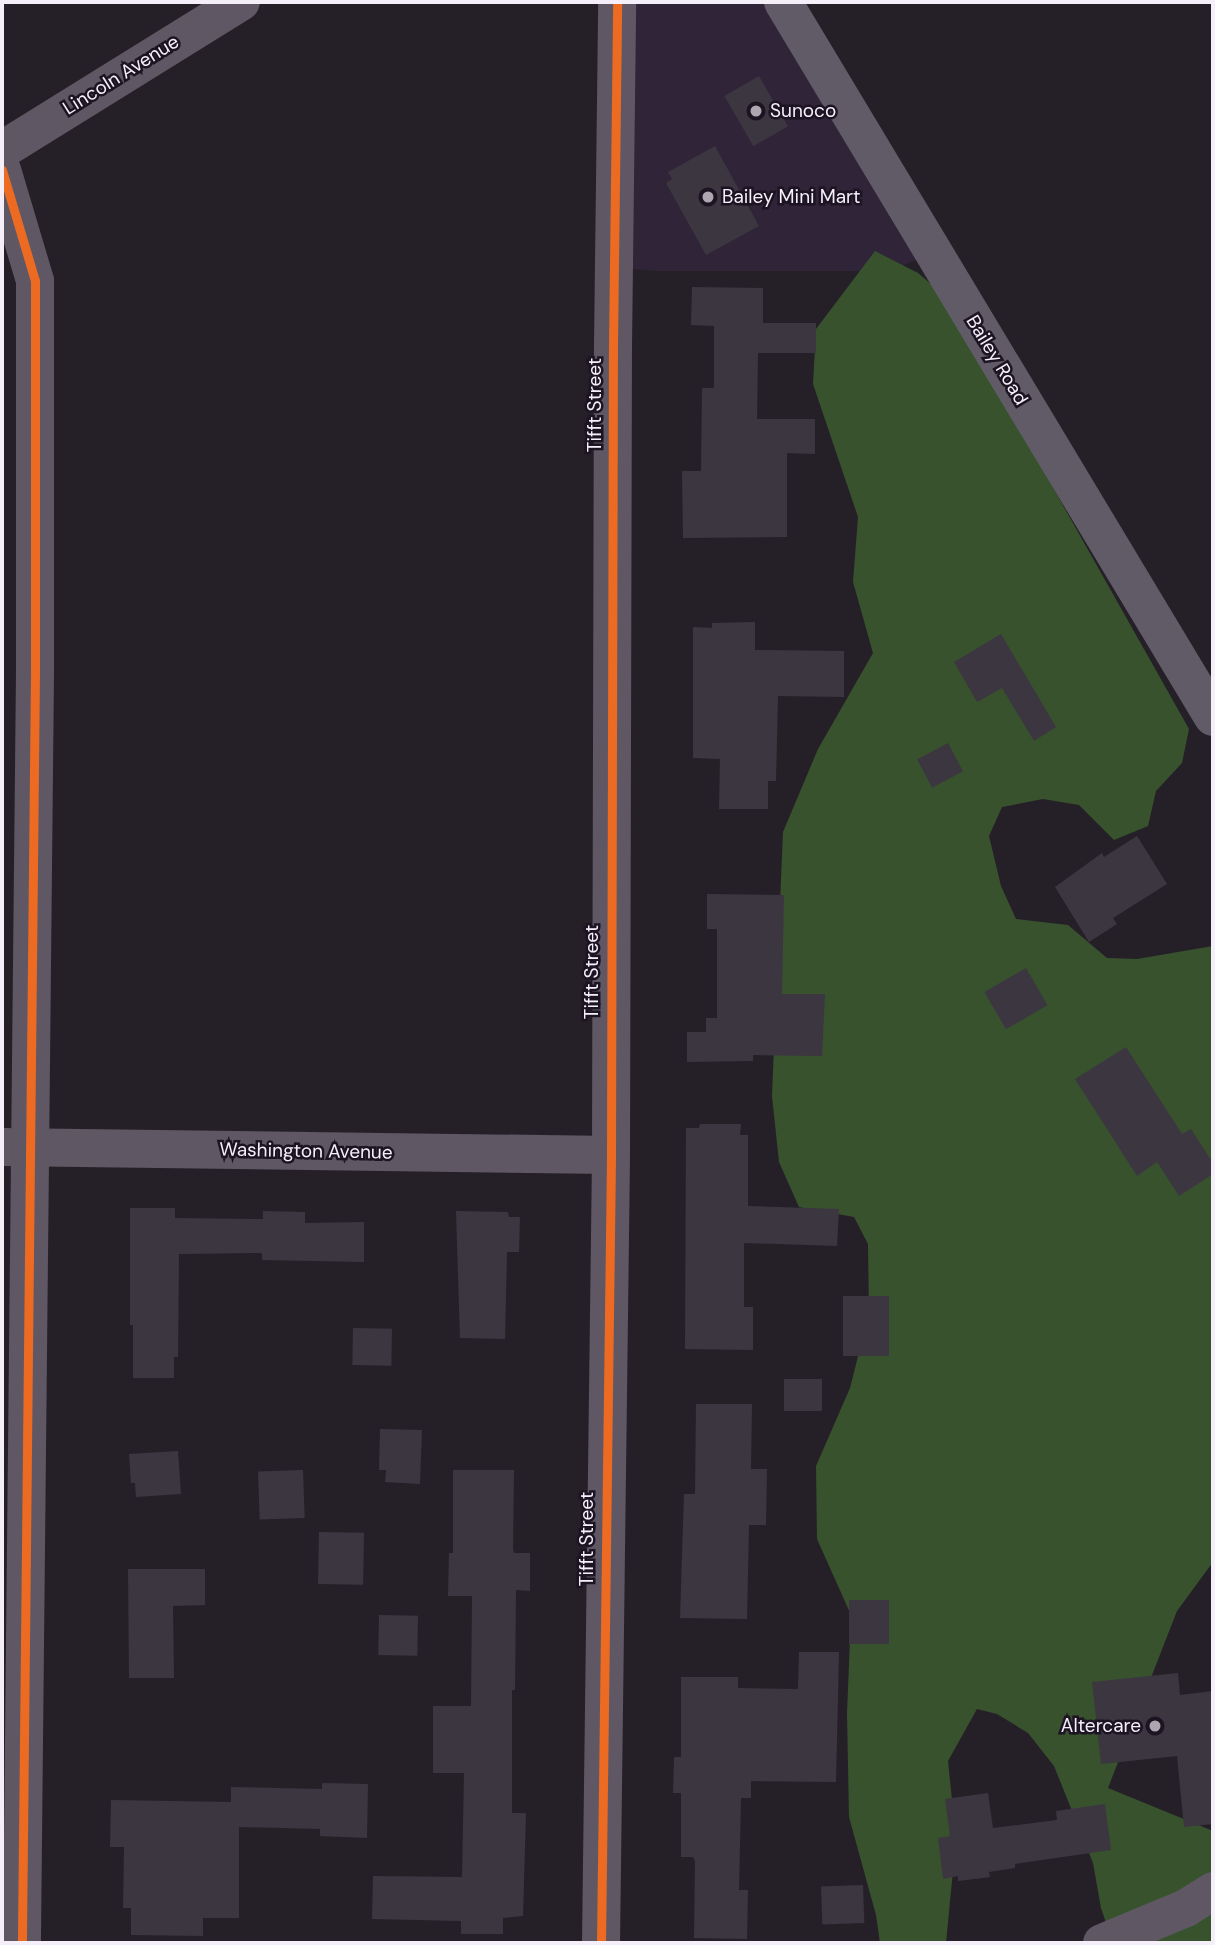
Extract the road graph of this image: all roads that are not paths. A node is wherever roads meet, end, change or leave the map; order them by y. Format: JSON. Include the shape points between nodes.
{"nodes":[{"id":1,"x":241,"y":2,"type":"edge"},
{"id":2,"x":617,"y":2,"type":"edge"},
{"id":3,"x":783,"y":2,"type":"edge"},
{"id":4,"x":2,"y":150,"type":"edge"},
{"id":5,"x":2,"y":170,"type":"edge"},
{"id":6,"x":1213,"y":717,"type":"edge"},
{"id":7,"x":15,"y":1147,"type":"edge"},
{"id":8,"x":611,"y":1155,"type":"junction"},
{"id":9,"x":14,"y":1811,"type":"edge"},
{"id":10,"x":1213,"y":1891,"type":"edge"},
{"id":11,"x":22,"y":1943,"type":"edge"},
{"id":12,"x":601,"y":1943,"type":"edge"},
{"id":13,"x":1102,"y":1943,"type":"edge"}],
"edges":[{"from":1,"to":4,"type":"street","name":"Lincoln Avenue"},
{"from":2,"to":8,"type":"street","name":"Tifft Street"},
{"from":3,"to":6,"type":"street","name":"Bailey Road"},
{"from":5,"to":7,"type":"street","via":[[35,281]]},
{"from":7,"to":8,"type":"street","name":"Washington Avenue"},
{"from":7,"to":9,"type":"street"},
{"from":8,"to":12,"type":"street","name":"Tifft Street"},
{"from":9,"to":11,"type":"street"},
{"from":10,"to":13,"type":"street","via":[[1186,1908]]}]}
